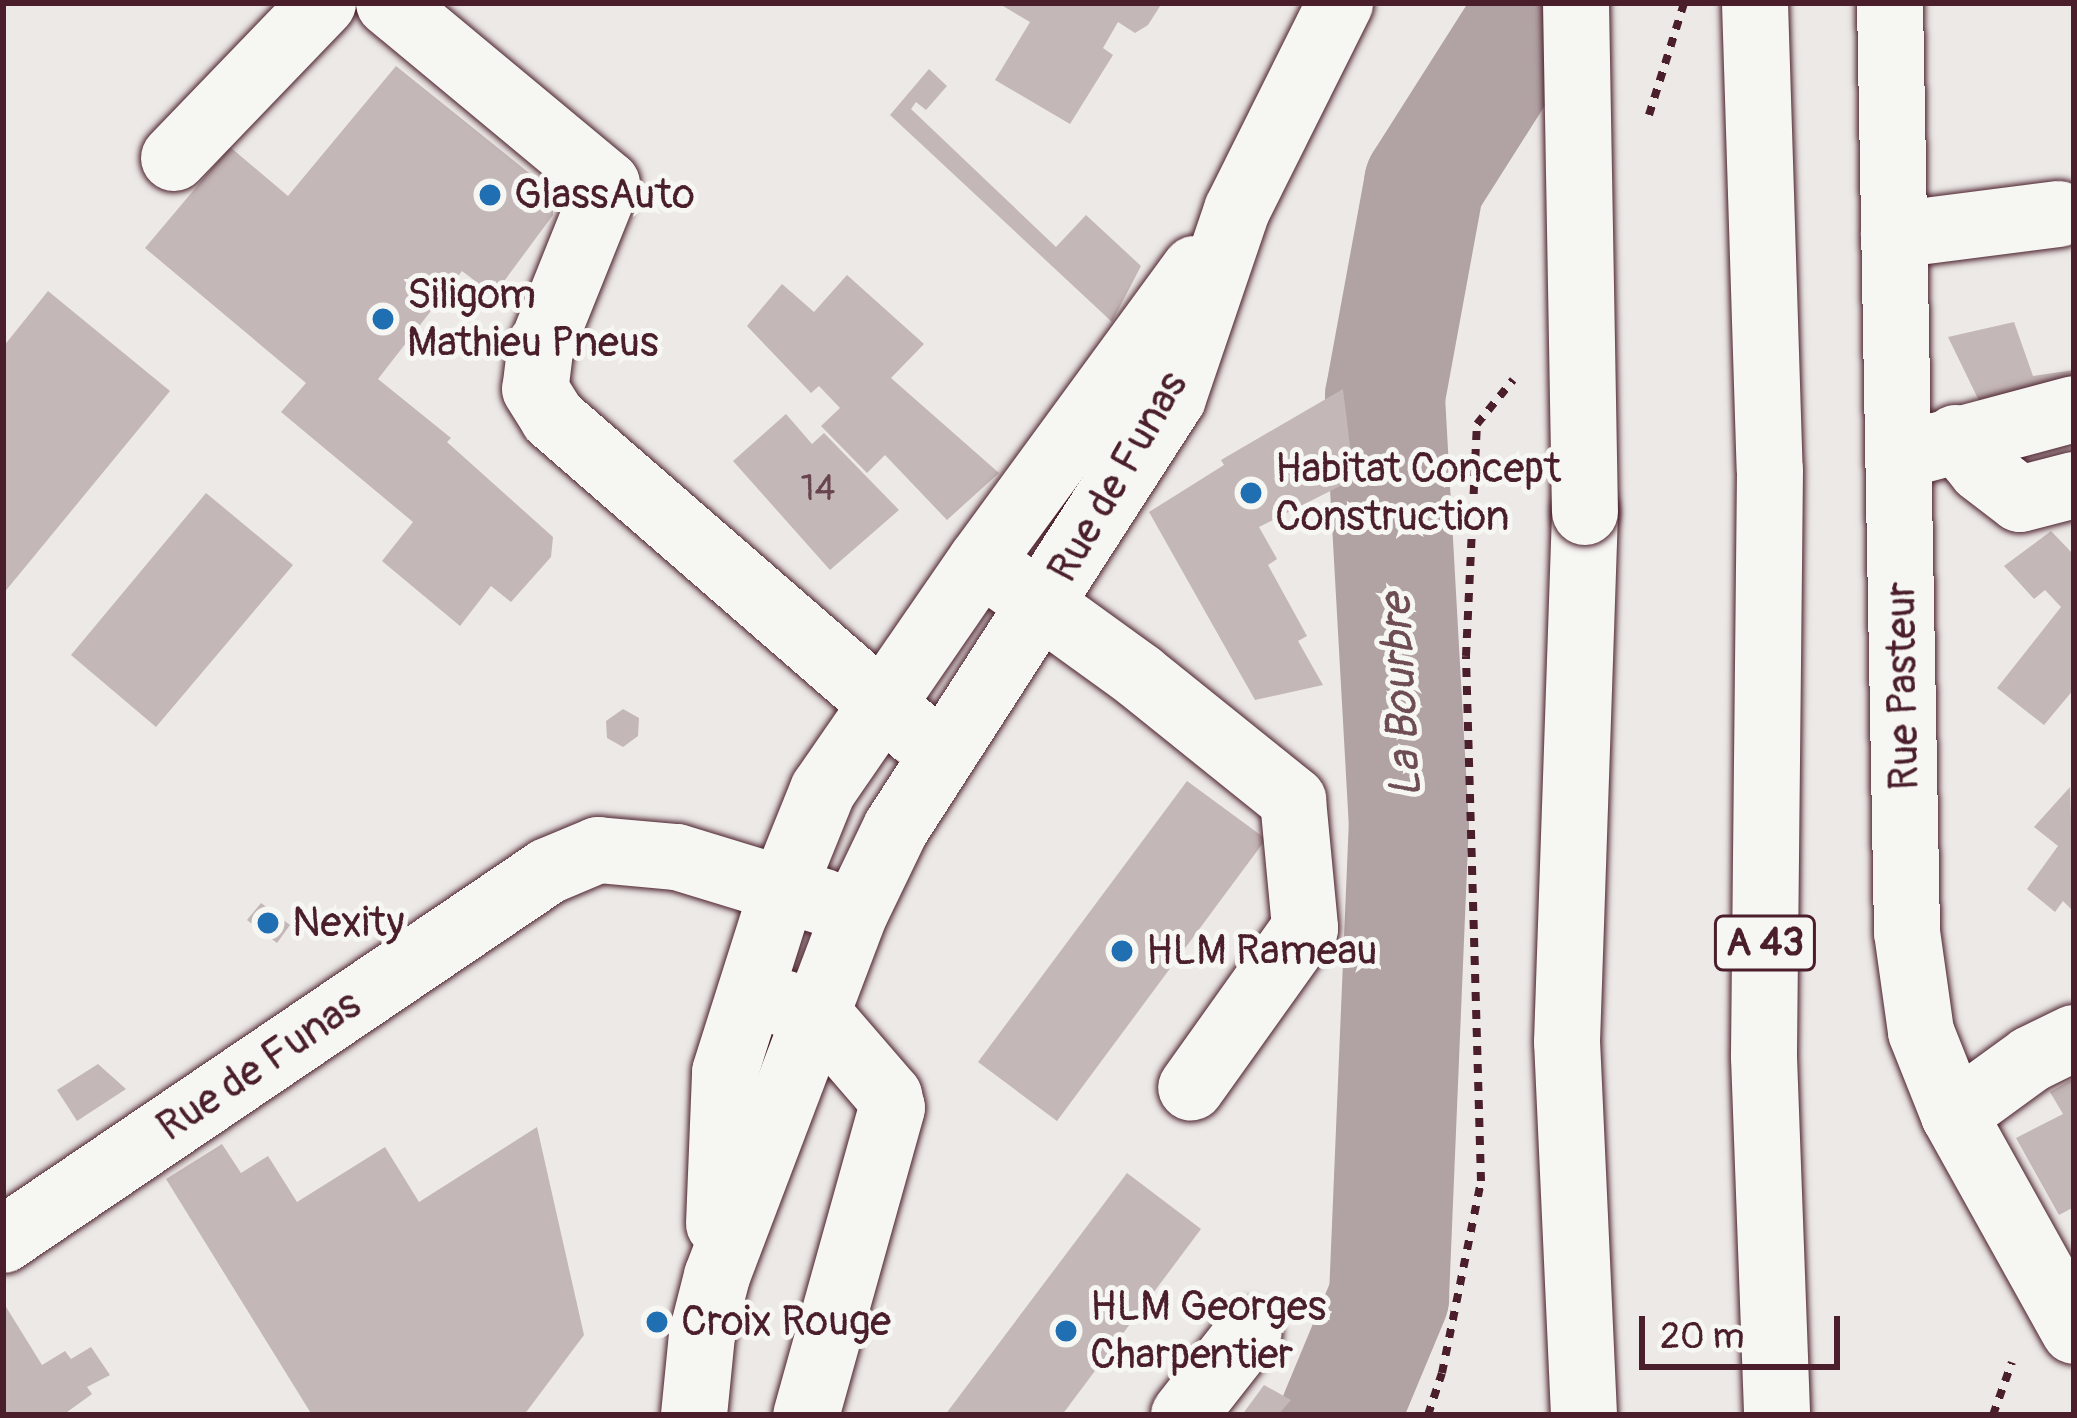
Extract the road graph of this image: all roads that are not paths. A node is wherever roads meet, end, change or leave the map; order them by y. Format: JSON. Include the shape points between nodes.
{"nodes":[{"id":1,"x":323,"y":3,"type":"edge"},
{"id":2,"x":388,"y":3,"type":"edge"},
{"id":3,"x":1340,"y":3,"type":"edge"},
{"id":4,"x":1576,"y":3,"type":"edge"},
{"id":5,"x":1756,"y":3,"type":"edge"},
{"id":6,"x":1890,"y":3,"type":"edge"},
{"id":7,"x":174,"y":158,"type":"dead end"},
{"id":8,"x":1237,"y":210,"type":"junction"},
{"id":9,"x":2059,"y":214,"type":"dead end"},
{"id":10,"x":1894,"y":235,"type":"junction"},
{"id":11,"x":2074,"y":409,"type":"edge"},
{"id":12,"x":1927,"y":447,"type":"junction"},
{"id":13,"x":2074,"y":485,"type":"edge"},
{"id":14,"x":981,"y":561,"type":"junction"},
{"id":15,"x":1042,"y":607,"type":"junction"},
{"id":16,"x":881,"y":706,"type":"junction"},
{"id":17,"x":943,"y":753,"type":"junction"},
{"id":18,"x":783,"y":889,"type":"junction"},
{"id":19,"x":856,"y":911,"type":"junction"},
{"id":20,"x":749,"y":990,"type":"junction"},
{"id":21,"x":820,"y":1016,"type":"junction"},
{"id":22,"x":2074,"y":1039,"type":"edge"},
{"id":23,"x":1191,"y":1088,"type":"dead end"},
{"id":24,"x":1954,"y":1115,"type":"junction"},
{"id":25,"x":3,"y":1240,"type":"edge"},
{"id":26,"x":717,"y":1276,"type":"junction"},
{"id":27,"x":2074,"y":1330,"type":"edge"},
{"id":28,"x":1249,"y":1332,"type":"dead end"},
{"id":29,"x":694,"y":1415,"type":"edge"},
{"id":30,"x":806,"y":1415,"type":"edge"},
{"id":31,"x":1184,"y":1415,"type":"edge"},
{"id":32,"x":1584,"y":1415,"type":"edge"},
{"id":33,"x":1778,"y":1415,"type":"edge"}],
"edges":[{"from":1,"to":7,"type":"main road"},
{"from":2,"to":16,"type":"main road","via":[[607,184],[541,351],[535,389],[553,418]]},
{"from":3,"to":8,"type":"main road","name":"Rue de Funas"},
{"from":4,"to":32,"type":"main road","bridge":true,"via":[[1585,512],[1568,1042]]},
{"from":5,"to":33,"type":"main road","number":"A 43","via":[[1770,470],[1764,1057]]},
{"from":6,"to":10,"type":"main road","name":"Rue Pasteur"},
{"from":8,"to":14,"type":"main road","name":"Rue de Funas"},
{"from":8,"to":15,"type":"main road","name":"Rue de Funas","via":[[1173,398]]},
{"from":9,"to":10,"type":"main road"},
{"from":10,"to":12,"type":"main road","name":"Rue Pasteur"},
{"from":11,"to":12,"type":"main road"},
{"from":12,"to":13,"type":"main road","via":[[1981,469],[2020,499]]},
{"from":12,"to":24,"type":"main road","name":"Rue Pasteur","via":[[1907,932],[1922,1032]]},
{"from":14,"to":15,"type":"main road"},
{"from":14,"to":16,"type":"main road","name":"Rue de Funas"},
{"from":15,"to":17,"type":"main road","name":"Rue de Funas"},
{"from":15,"to":23,"type":"main road","via":[[1293,800],[1305,928]]},
{"from":16,"to":17,"type":"main road"},
{"from":16,"to":18,"type":"main road","name":"Rue de Funas","via":[[823,790]]},
{"from":17,"to":19,"type":"main road","name":"Rue de Funas"},
{"from":18,"to":19,"type":"main road","name":"Rue de Funas"},
{"from":18,"to":20,"type":"main road","name":"Rue de Funas"},
{"from":18,"to":25,"type":"main road","name":"Rue de Funas","via":[[677,857],[598,850],[548,871]]},
{"from":19,"to":21,"type":"main road","name":"Rue de Funas"},
{"from":20,"to":21,"type":"main road"},
{"from":20,"to":26,"type":"main road","name":"Rue de Funas","via":[[725,1072]]},
{"from":21,"to":26,"type":"main road","name":"Rue de Funas"},
{"from":21,"to":30,"type":"main road","via":[[892,1108]]},
{"from":22,"to":24,"type":"main road"},
{"from":24,"to":27,"type":"main road","name":"Rue Pasteur"},
{"from":26,"to":29,"type":"main road"},
{"from":28,"to":31,"type":"main road"}]}
